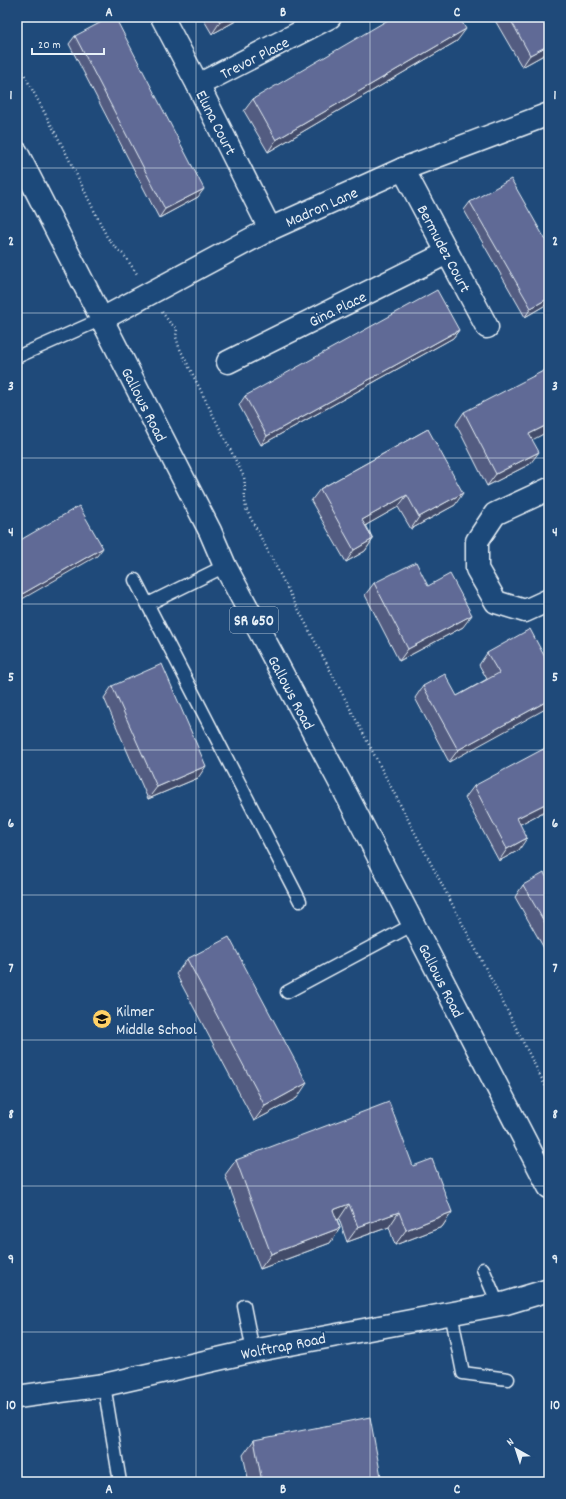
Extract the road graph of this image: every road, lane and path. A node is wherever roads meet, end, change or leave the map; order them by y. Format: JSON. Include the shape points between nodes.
{"nodes":[{"id":1,"x":162,"y":17,"type":"edge"},
{"id":2,"x":330,"y":17,"type":"edge"},
{"id":3,"x":17,"y":60,"type":"edge"},
{"id":4,"x":198,"y":85,"type":"junction"},
{"id":5,"x":549,"y":114,"type":"edge"},
{"id":6,"x":17,"y":153,"type":"edge"},
{"id":7,"x":403,"y":169,"type":"junction"},
{"id":8,"x":270,"y":229,"type":"junction"},
{"id":9,"x":447,"y":253,"type":"junction"},
{"id":10,"x":150,"y":293,"type":"junction"},
{"id":11,"x":102,"y":318,"type":"junction"},
{"id":12,"x":487,"y":327,"type":"dead end"},
{"id":13,"x":19,"y":356,"type":"dead end"},
{"id":14,"x":228,"y":362,"type":"dead end"},
{"id":15,"x":549,"y":489,"type":"edge"},
{"id":16,"x":225,"y":566,"type":"junction"},
{"id":17,"x":135,"y":580,"type":"dead end"},
{"id":18,"x":548,"y":602,"type":"edge"},
{"id":19,"x":148,"y":604,"type":"junction"},
{"id":20,"x":300,"y":901,"type":"dead end"},
{"id":21,"x":414,"y":924,"type":"junction"},
{"id":22,"x":287,"y":992,"type":"dead end"},
{"id":23,"x":549,"y":1093,"type":"edge"},
{"id":24,"x":549,"y":1188,"type":"edge"},
{"id":25,"x":483,"y":1269,"type":"dead end"},
{"id":26,"x":549,"y":1290,"type":"edge"},
{"id":27,"x":498,"y":1304,"type":"junction"},
{"id":28,"x":244,"y":1306,"type":"dead end"},
{"id":29,"x":451,"y":1314,"type":"junction"},
{"id":30,"x":253,"y":1351,"type":"junction"},
{"id":31,"x":508,"y":1379,"type":"dead end"},
{"id":32,"x":104,"y":1385,"type":"junction"},
{"id":33,"x":17,"y":1397,"type":"edge"},
{"id":34,"x":120,"y":1482,"type":"edge"}],
"edges":[{"from":1,"to":4,"type":"street","name":"Eluna Court"},
{"from":2,"to":4,"type":"street","name":"Trevor Place"},
{"from":3,"to":10,"type":"path","via":[[107,237],[124,255]]},
{"from":4,"to":8,"type":"street","name":"Eluna Court"},
{"from":5,"to":7,"type":"street","name":"Madron Lane"},
{"from":6,"to":11,"type":"street","name":"Gallows Road","number":"SR 650"},
{"from":7,"to":8,"type":"street","name":"Madron Lane"},
{"from":7,"to":9,"type":"street","name":"Bermudez Court"},
{"from":8,"to":10,"type":"street","name":"Madron Lane"},
{"from":9,"to":12,"type":"street","name":"Bermudez Court"},
{"from":9,"to":14,"type":"street","name":"Gina Place"},
{"from":10,"to":11,"type":"street","name":"Madron Lane"},
{"from":10,"to":23,"type":"path","via":[[170,323],[177,328],[179,347],[244,477],[247,511]]},
{"from":11,"to":13,"type":"lane"},
{"from":11,"to":16,"type":"street","name":"Gallows Road","number":"SR 650","via":[[210,531]]},
{"from":15,"to":18,"type":"street","via":[[495,514],[477,540],[477,569],[496,602],[525,611]]},
{"from":16,"to":19,"type":"lane"},
{"from":16,"to":21,"type":"street","name":"Gallows Road","number":"SR 650"},
{"from":17,"to":19,"type":"lane"},
{"from":19,"to":20,"type":"lane"},
{"from":21,"to":22,"type":"lane"},
{"from":21,"to":24,"type":"street","name":"Gallows Road","number":"SR 650"},
{"from":25,"to":27,"type":"lane"},
{"from":26,"to":27,"type":"street","name":"Wolftrap Road"},
{"from":27,"to":29,"type":"street","name":"Wolftrap Road"},
{"from":28,"to":30,"type":"lane"},
{"from":29,"to":30,"type":"street","name":"Wolftrap Road"},
{"from":29,"to":31,"type":"lane","via":[[463,1373]]},
{"from":30,"to":32,"type":"street","name":"Wolftrap Road"},
{"from":32,"to":33,"type":"street","name":"Wolftrap Road"},
{"from":32,"to":34,"type":"lane"}]}
